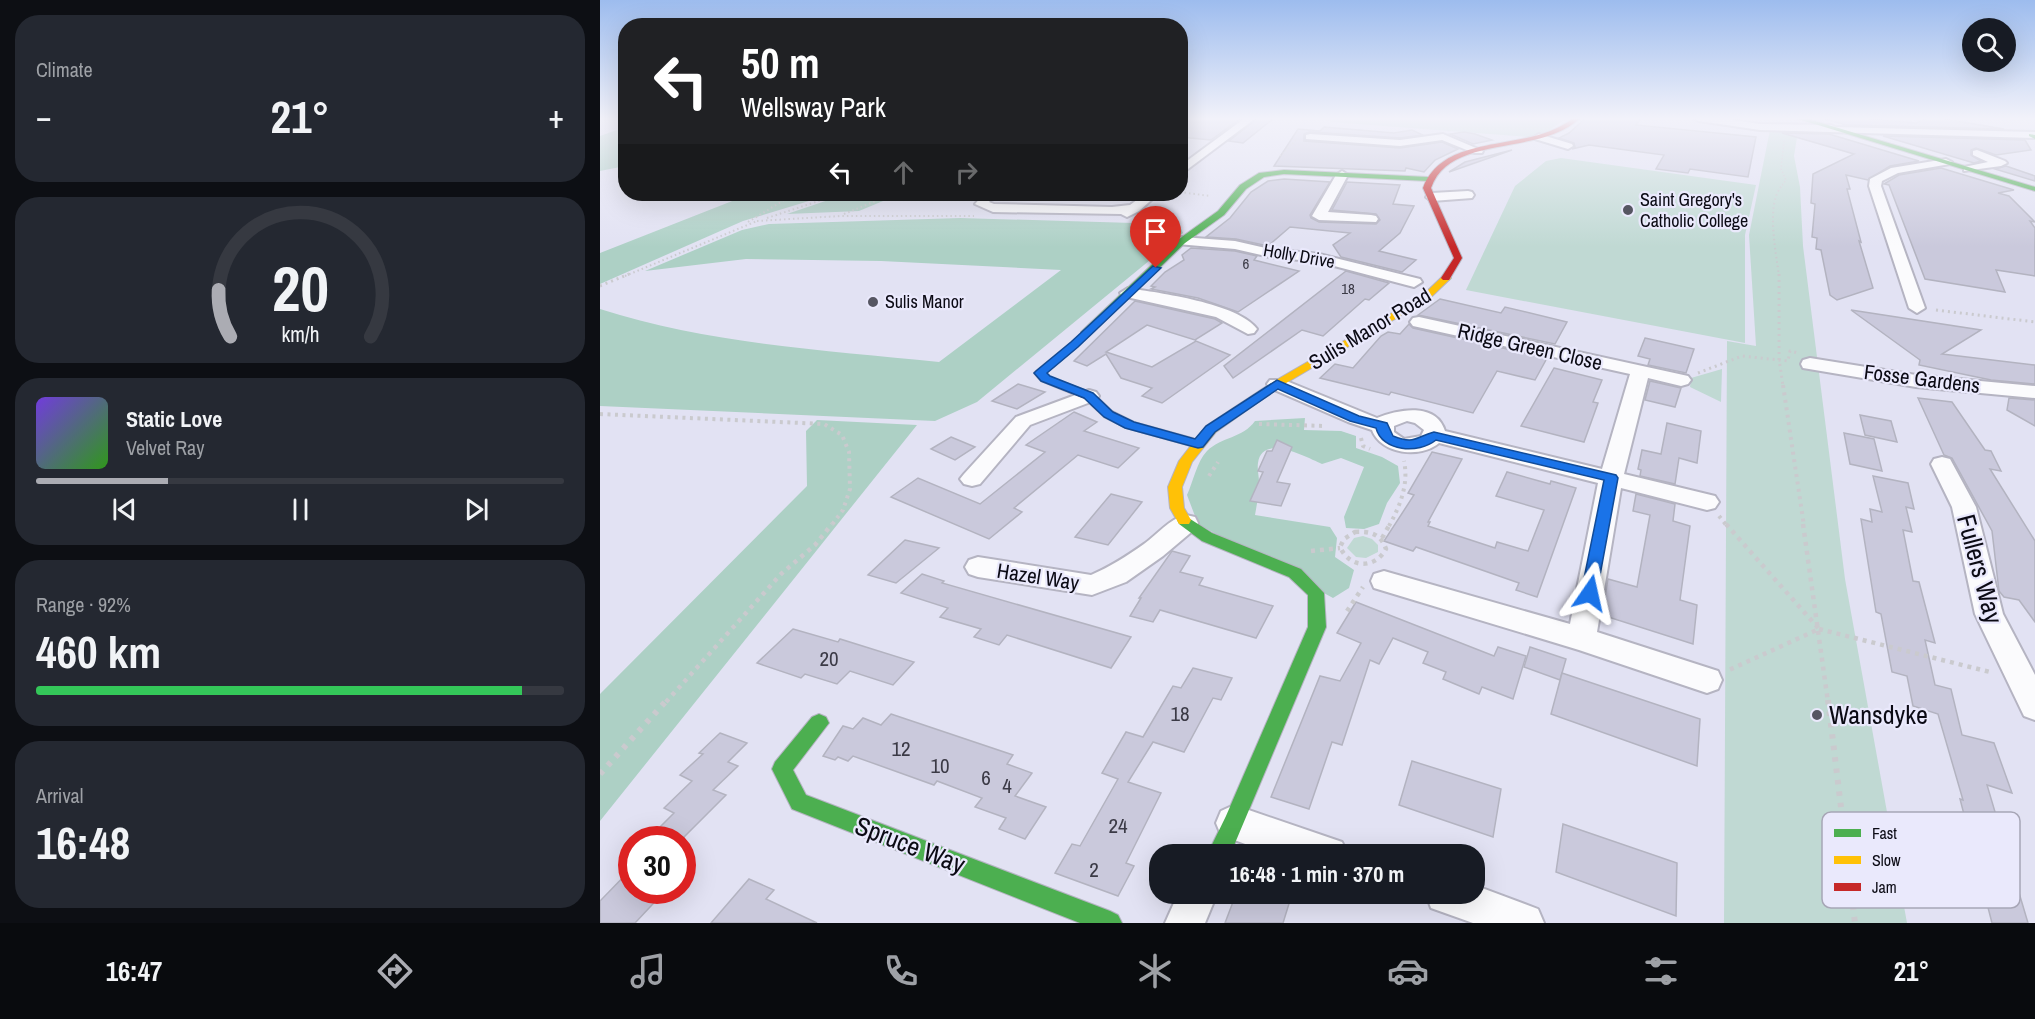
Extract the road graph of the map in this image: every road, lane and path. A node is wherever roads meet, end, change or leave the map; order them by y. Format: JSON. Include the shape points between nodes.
{"nodes":[{"id":1,"x":1275,"y":161,"type":"edge"},
{"id":2,"x":1449,"y":161,"type":"edge"},
{"id":3,"x":1781,"y":161,"type":"edge"},
{"id":4,"x":1943,"y":161,"type":"edge"},
{"id":5,"x":1996,"y":161,"type":"edge"},
{"id":6,"x":1946,"y":162,"type":"junction"},
{"id":7,"x":1968,"y":169,"type":"junction"},
{"id":8,"x":1268,"y":173,"type":"junction"},
{"id":9,"x":1342,"y":175,"type":"junction"},
{"id":10,"x":1428,"y":179,"type":"junction"},
{"id":11,"x":2035,"y":189,"type":"edge"},
{"id":12,"x":1188,"y":193,"type":"edge"},
{"id":13,"x":1235,"y":194,"type":"junction"},
{"id":14,"x":1468,"y":195,"type":"dead end"},
{"id":15,"x":1432,"y":197,"type":"junction"},
{"id":16,"x":782,"y":201,"type":"edge"},
{"id":17,"x":818,"y":201,"type":"edge"},
{"id":18,"x":875,"y":201,"type":"edge"},
{"id":19,"x":984,"y":201,"type":"edge"},
{"id":20,"x":1142,"y":201,"type":"edge"},
{"id":21,"x":840,"y":216,"type":"junction"},
{"id":22,"x":980,"y":216,"type":"dead end"},
{"id":23,"x":1371,"y":219,"type":"dead end"},
{"id":24,"x":757,"y":221,"type":"junction"},
{"id":25,"x":743,"y":225,"type":"junction"},
{"id":26,"x":1182,"y":241,"type":"junction"},
{"id":27,"x":1414,"y":282,"type":"dead end"},
{"id":28,"x":600,"y":286,"type":"edge"},
{"id":29,"x":1128,"y":293,"type":"junction"},
{"id":30,"x":1917,"y":308,"type":"joint"},
{"id":31,"x":1419,"y":322,"type":"dead end"},
{"id":32,"x":2035,"y":322,"type":"edge"},
{"id":33,"x":1248,"y":329,"type":"dead end"},
{"id":34,"x":1779,"y":359,"type":"junction"},
{"id":35,"x":1788,"y":361,"type":"dead end"},
{"id":36,"x":1810,"y":364,"type":"dead end"},
{"id":37,"x":1640,"y":372,"type":"junction"},
{"id":38,"x":1681,"y":380,"type":"joint"},
{"id":39,"x":1277,"y":384,"type":"junction"},
{"id":40,"x":2035,"y":392,"type":"edge"},
{"id":41,"x":1089,"y":396,"type":"junction"},
{"id":42,"x":600,"y":414,"type":"edge"},
{"id":43,"x":1225,"y":420,"type":"junction"},
{"id":44,"x":1330,"y":426,"type":"dead end"},
{"id":45,"x":1382,"y":426,"type":"junction"},
{"id":46,"x":1359,"y":431,"type":"dead end"},
{"id":47,"x":1434,"y":435,"type":"junction"},
{"id":48,"x":1198,"y":444,"type":"junction"},
{"id":49,"x":1371,"y":450,"type":"dead end"},
{"id":50,"x":1403,"y":456,"type":"junction"},
{"id":51,"x":1942,"y":464,"type":"dead end"},
{"id":52,"x":1611,"y":478,"type":"junction"},
{"id":53,"x":972,"y":479,"type":"dead end"},
{"id":54,"x":1707,"y":502,"type":"joint"},
{"id":55,"x":1186,"y":523,"type":"junction"},
{"id":56,"x":1382,"y":538,"type":"junction"},
{"id":57,"x":978,"y":567,"type":"dead end"},
{"id":58,"x":1384,"y":581,"type":"dead end"},
{"id":59,"x":1819,"y":629,"type":"junction"},
{"id":60,"x":1581,"y":639,"type":"junction"},
{"id":61,"x":2020,"y":679,"type":"junction"},
{"id":62,"x":1707,"y":680,"type":"joint"},
{"id":63,"x":2035,"y":706,"type":"edge"},
{"id":64,"x":819,"y":723,"type":"dead end"},
{"id":65,"x":600,"y":774,"type":"edge"},
{"id":66,"x":1841,"y":812,"type":"edge"},
{"id":67,"x":1234,"y":823,"type":"junction"},
{"id":68,"x":1224,"y":844,"type":"edge"},
{"id":69,"x":1296,"y":844,"type":"edge"},
{"id":70,"x":1472,"y":904,"type":"edge"},
{"id":71,"x":1853,"y":908,"type":"edge"},
{"id":72,"x":1110,"y":923,"type":"edge"},
{"id":73,"x":1524,"y":923,"type":"edge"},
{"id":74,"x":1855,"y":923,"type":"edge"}],
"edges":[{"from":1,"to":8,"type":"path"},
{"from":2,"to":10,"type":"street","via":[[1437,167]]},
{"from":3,"to":34,"type":"path","via":[[1780,169],[1786,180],[1776,193],[1772,219],[1780,284]]},
{"from":4,"to":6,"type":"street"},
{"from":5,"to":7,"type":"street","via":[[2001,163]]},
{"from":6,"to":7,"type":"street"},
{"from":6,"to":30,"type":"street","via":[[1896,170],[1876,179],[1875,186]]},
{"from":7,"to":11,"type":"street"},
{"from":8,"to":9,"type":"street"},
{"from":8,"to":13,"type":"street"},
{"from":9,"to":10,"type":"street"},
{"from":9,"to":23,"type":"street","via":[[1319,216]]},
{"from":10,"to":15,"type":"street","name":"Sulis Manor Road"},
{"from":12,"to":13,"type":"path"},
{"from":13,"to":26,"type":"street","via":[[1221,213]]},
{"from":14,"to":15,"type":"street"},
{"from":15,"to":39,"type":"street","name":"Sulis Manor Road","via":[[1458,258],[1444,283]]},
{"from":16,"to":25,"type":"path"},
{"from":17,"to":24,"type":"path"},
{"from":18,"to":21,"type":"path"},
{"from":19,"to":20,"type":"street","via":[[981,204],[993,208],[1112,211],[1130,210]]},
{"from":21,"to":22,"type":"path"},
{"from":21,"to":24,"type":"path"},
{"from":24,"to":25,"type":"path"},
{"from":25,"to":28,"type":"path"},
{"from":26,"to":27,"type":"street","name":"Holly Drive","via":[[1235,244],[1276,254],[1319,258]]},
{"from":26,"to":29,"type":"street"},
{"from":29,"to":33,"type":"street","via":[[1222,313]]},
{"from":29,"to":41,"type":"street","via":[[1040,373],[1045,379]]},
{"from":30,"to":32,"type":"path"},
{"from":31,"to":37,"type":"street","name":"Ridge Green Close"},
{"from":34,"to":35,"type":"path"},
{"from":34,"to":38,"type":"path","via":[[1742,356]]},
{"from":34,"to":59,"type":"path"},
{"from":36,"to":40,"type":"street","name":"Fosse Gardens","via":[[1916,381]]},
{"from":37,"to":38,"type":"street","name":"Ridge Green Close"},
{"from":37,"to":52,"type":"street"},
{"from":39,"to":43,"type":"street","name":"Sulis Manor Road"},
{"from":39,"to":45,"type":"street"},
{"from":41,"to":48,"type":"street","via":[[1108,414],[1130,425]]},
{"from":41,"to":53,"type":"street","via":[[1023,421]]},
{"from":42,"to":65,"type":"path","via":[[824,424],[842,435],[849,452],[850,489],[843,510],[815,545],[781,574]]},
{"from":43,"to":44,"type":"path"},
{"from":43,"to":48,"type":"street","name":"Sulis Manor Road"},
{"from":45,"to":47,"type":"street","via":[[1390,418],[1414,415],[1433,425]]},
{"from":45,"to":50,"type":"street"},
{"from":46,"to":49,"type":"path","via":[[1363,446]]},
{"from":47,"to":50,"type":"street"},
{"from":47,"to":52,"type":"street"},
{"from":48,"to":55,"type":"street","name":"Sulis Manor Road","via":[[1175,487],[1177,508]]},
{"from":50,"to":56,"type":"path","via":[[1407,476],[1397,511]]},
{"from":51,"to":61,"type":"street","name":"Fullers Way","via":[[1964,507],[1989,614]]},
{"from":52,"to":54,"type":"street"},
{"from":52,"to":60,"type":"street"},
{"from":54,"to":59,"type":"path"},
{"from":55,"to":57,"type":"street","name":"Hazel Way","via":[[1117,575],[1092,585]]},
{"from":55,"to":67,"type":"street","via":[[1207,537],[1295,573],[1316,593],[1317,627]]},
{"from":56,"to":56,"type":"path","via":[[1385,554],[1368,564],[1352,561],[1340,548],[1344,538],[1355,532],[1370,532]]},
{"from":58,"to":60,"type":"street"},
{"from":59,"to":61,"type":"path"},
{"from":59,"to":62,"type":"path"},
{"from":59,"to":66,"type":"path"},
{"from":60,"to":62,"type":"street"},
{"from":61,"to":63,"type":"street","name":"Fullers Way"},
{"from":64,"to":72,"type":"street","name":"Spruce Way","via":[[782,769],[799,802]]},
{"from":67,"to":68,"type":"street"},
{"from":67,"to":69,"type":"street"},
{"from":70,"to":73,"type":"street"},
{"from":71,"to":74,"type":"path"}]}
